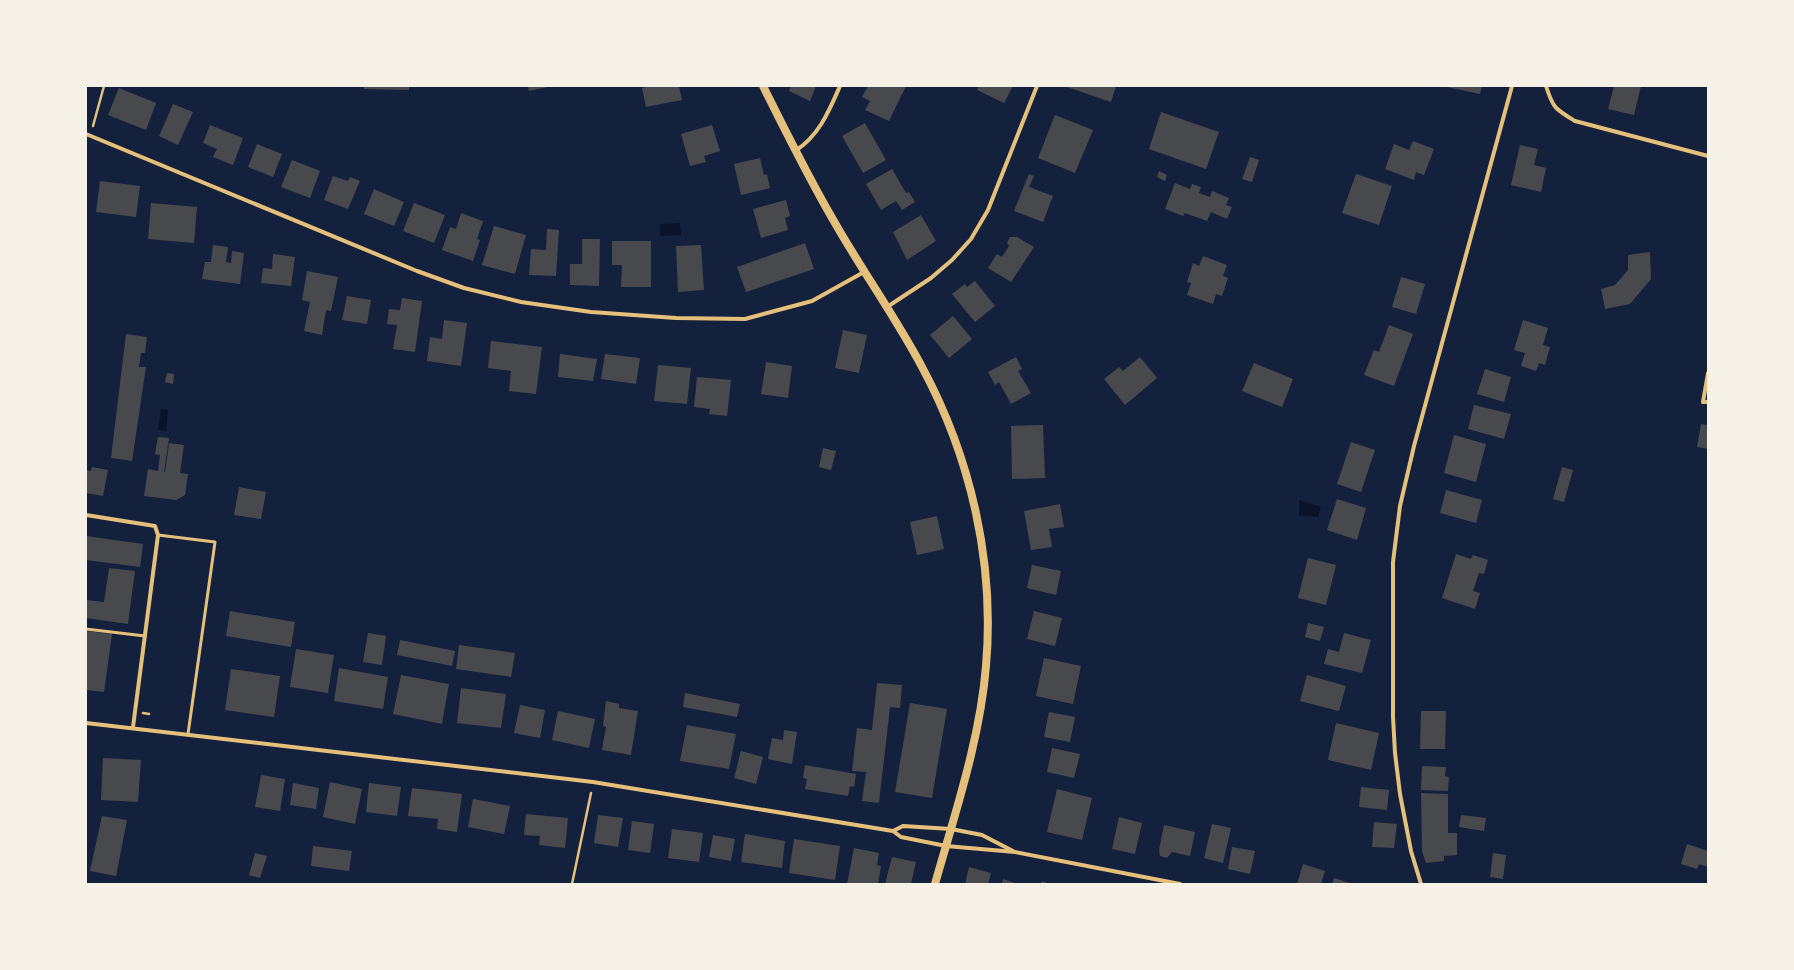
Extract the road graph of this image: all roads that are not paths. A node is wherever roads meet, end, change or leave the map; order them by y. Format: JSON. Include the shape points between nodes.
{"nodes":[{"id":1,"x":763,"y":86,"type":"edge"},
{"id":2,"x":840,"y":86,"type":"edge"},
{"id":3,"x":1037,"y":86,"type":"edge"},
{"id":4,"x":1512,"y":86,"type":"edge"},
{"id":5,"x":1546,"y":86,"type":"edge"},
{"id":6,"x":86,"y":134,"type":"edge"},
{"id":7,"x":795,"y":151,"type":"junction"},
{"id":8,"x":1708,"y":156,"type":"edge"},
{"id":9,"x":864,"y":272,"type":"junction"},
{"id":10,"x":886,"y":307,"type":"junction"},
{"id":11,"x":1708,"y":373,"type":"edge"},
{"id":12,"x":1708,"y":402,"type":"edge"},
{"id":13,"x":86,"y":515,"type":"edge"},
{"id":14,"x":158,"y":535,"type":"junction"},
{"id":15,"x":86,"y":629,"type":"edge"},
{"id":16,"x":145,"y":636,"type":"junction"},
{"id":17,"x":86,"y":723,"type":"edge"},
{"id":18,"x":133,"y":727,"type":"junction"},
{"id":19,"x":188,"y":734,"type":"junction"},
{"id":20,"x":951,"y":829,"type":"junction"},
{"id":21,"x":893,"y":831,"type":"junction"},
{"id":22,"x":946,"y":846,"type":"junction"},
{"id":23,"x":1016,"y":852,"type":"junction"},
{"id":24,"x":935,"y":884,"type":"edge"},
{"id":25,"x":1180,"y":884,"type":"edge"},
{"id":26,"x":1421,"y":884,"type":"edge"}],
"edges":[{"from":1,"to":7,"type":"main road"},
{"from":2,"to":7,"type":"street","via":[[824,122],[813,137]]},
{"from":3,"to":10,"type":"street","via":[[988,210],[972,239],[931,278]]},
{"from":4,"to":26,"type":"street","via":[[1414,446],[1400,506],[1394,555],[1392,580],[1395,753],[1411,851]]},
{"from":5,"to":8,"type":"street","via":[[1556,110],[1575,121]]},
{"from":6,"to":9,"type":"street","via":[[417,271],[464,288],[521,302],[591,312],[668,318],[745,319],[812,301]]},
{"from":7,"to":9,"type":"main road"},
{"from":9,"to":10,"type":"main road"},
{"from":10,"to":20,"type":"main road","via":[[922,367],[951,430],[968,478],[978,520],[984,566],[988,616],[981,711]]},
{"from":11,"to":12,"type":"street","via":[[1703,402]]},
{"from":13,"to":14,"type":"street","via":[[155,526]]},
{"from":14,"to":16,"type":"street"},
{"from":14,"to":19,"type":"lane","via":[[215,542]]},
{"from":15,"to":16,"type":"lane"},
{"from":16,"to":18,"type":"street"},
{"from":17,"to":18,"type":"street"},
{"from":18,"to":19,"type":"street"},
{"from":19,"to":21,"type":"street","via":[[593,782]]},
{"from":20,"to":21,"type":"street","via":[[903,826]]},
{"from":20,"to":22,"type":"main road"},
{"from":20,"to":23,"type":"street","via":[[982,835]]},
{"from":21,"to":22,"type":"street","via":[[901,837]]},
{"from":22,"to":23,"type":"street"},
{"from":22,"to":24,"type":"main road"},
{"from":23,"to":25,"type":"street"}]}
